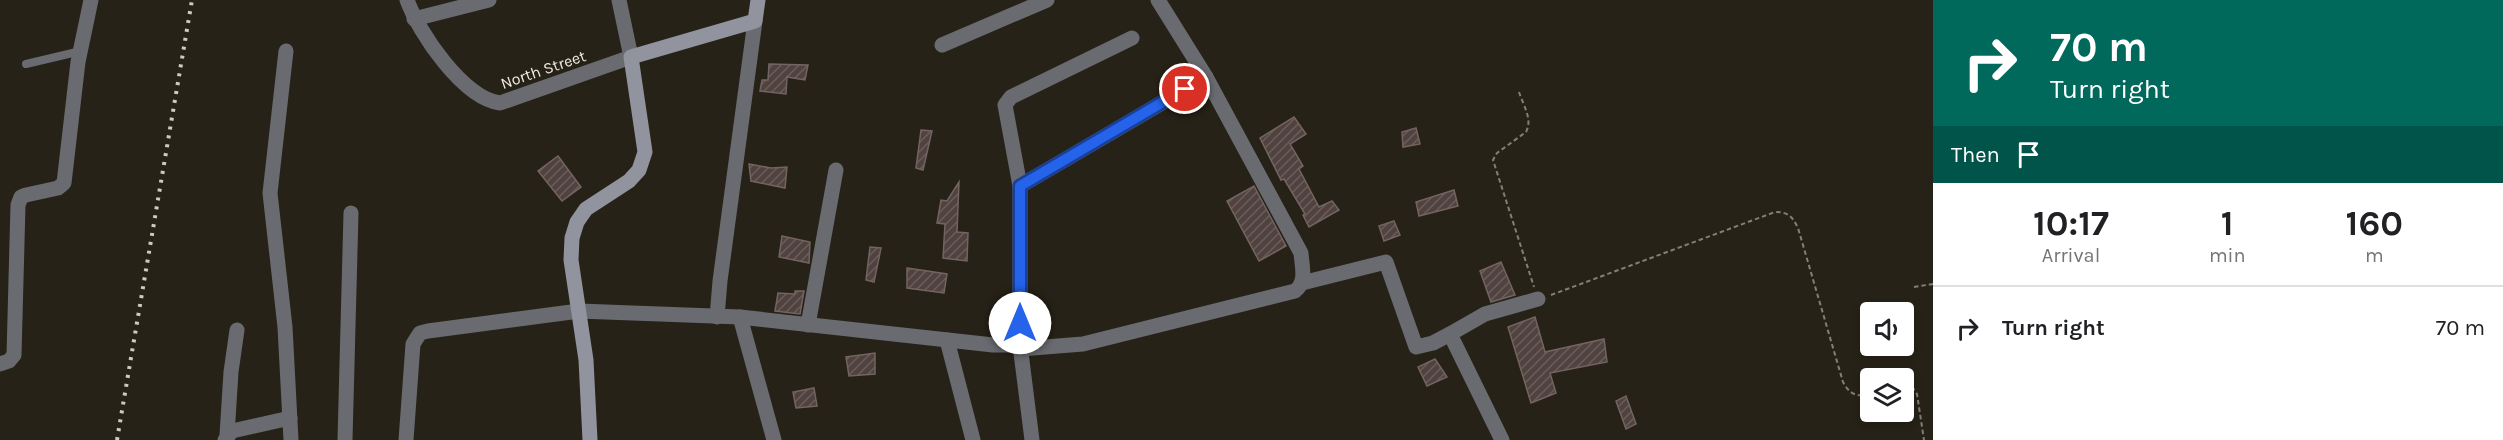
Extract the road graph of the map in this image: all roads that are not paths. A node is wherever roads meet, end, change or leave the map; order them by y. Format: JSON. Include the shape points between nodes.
{"nodes":[{"id":1,"x":407,"y":0,"type":"edge"},
{"id":2,"x":489,"y":0,"type":"edge"},
{"id":3,"x":620,"y":0,"type":"edge"},
{"id":4,"x":758,"y":0,"type":"edge"},
{"id":5,"x":1047,"y":0,"type":"edge"},
{"id":6,"x":1158,"y":0,"type":"edge"},
{"id":7,"x":89,"y":2,"type":"edge"},
{"id":8,"x":414,"y":19,"type":"junction"},
{"id":9,"x":755,"y":21,"type":"junction"},
{"id":10,"x":1132,"y":38,"type":"dead end"},
{"id":11,"x":942,"y":45,"type":"dead end"},
{"id":12,"x":81,"y":51,"type":"junction"},
{"id":13,"x":286,"y":51,"type":"dead end"},
{"id":14,"x":631,"y":57,"type":"junction"},
{"id":15,"x":26,"y":64,"type":"dead end"},
{"id":16,"x":1206,"y":77,"type":"junction"},
{"id":17,"x":836,"y":170,"type":"dead end"},
{"id":18,"x":1020,"y":186,"type":"junction"},
{"id":19,"x":351,"y":213,"type":"dead end"},
{"id":20,"x":1302,"y":283,"type":"junction"},
{"id":21,"x":1538,"y":299,"type":"road end"},
{"id":22,"x":579,"y":312,"type":"junction"},
{"id":23,"x":717,"y":316,"type":"junction"},
{"id":24,"x":740,"y":317,"type":"junction"},
{"id":25,"x":808,"y":325,"type":"junction"},
{"id":26,"x":237,"y":330,"type":"dead end"},
{"id":27,"x":1450,"y":334,"type":"junction"},
{"id":28,"x":947,"y":340,"type":"junction"},
{"id":29,"x":1020,"y":347,"type":"junction"},
{"id":30,"x":0,"y":364,"type":"edge"},
{"id":31,"x":290,"y":418,"type":"junction"},
{"id":32,"x":226,"y":437,"type":"edge"},
{"id":33,"x":291,"y":440,"type":"edge"},
{"id":34,"x":345,"y":440,"type":"edge"},
{"id":35,"x":406,"y":440,"type":"edge"},
{"id":36,"x":590,"y":440,"type":"edge"},
{"id":37,"x":774,"y":440,"type":"edge"},
{"id":38,"x":973,"y":440,"type":"edge"},
{"id":39,"x":1032,"y":440,"type":"edge"},
{"id":40,"x":1502,"y":440,"type":"edge"}],
"edges":[{"from":1,"to":8,"type":"street","name":"North Street"},
{"from":2,"to":8,"type":"street"},
{"from":3,"to":14,"type":"street"},
{"from":4,"to":9,"type":"street"},
{"from":5,"to":11,"type":"street"},
{"from":6,"to":16,"type":"street"},
{"from":7,"to":12,"type":"street"},
{"from":8,"to":14,"type":"street","name":"North Street","via":[[434,50],[488,101],[500,103]]},
{"from":9,"to":14,"type":"street"},
{"from":9,"to":23,"type":"street"},
{"from":10,"to":18,"type":"street","via":[[1011,97],[1005,114]]},
{"from":12,"to":15,"type":"lane"},
{"from":12,"to":30,"type":"street","via":[[64,183],[21,197],[18,206],[14,355]]},
{"from":13,"to":31,"type":"street","via":[[270,193],[285,327]]},
{"from":14,"to":22,"type":"street","via":[[645,152],[639,170],[586,209],[577,222],[571,260]]},
{"from":16,"to":18,"type":"street"},
{"from":16,"to":20,"type":"street","via":[[1301,253]]},
{"from":17,"to":25,"type":"street"},
{"from":18,"to":29,"type":"street"},
{"from":19,"to":34,"type":"street"},
{"from":20,"to":27,"type":"street","via":[[1386,262],[1416,347]]},
{"from":20,"to":29,"type":"street","via":[[1295,291],[1089,342]]},
{"from":21,"to":27,"type":"street","via":[[1485,314]]},
{"from":22,"to":23,"type":"street"},
{"from":22,"to":35,"type":"street","via":[[420,333],[413,344]]},
{"from":22,"to":36,"type":"street"},
{"from":23,"to":24,"type":"street"},
{"from":24,"to":25,"type":"street"},
{"from":24,"to":37,"type":"street"},
{"from":25,"to":28,"type":"street"},
{"from":26,"to":32,"type":"street"},
{"from":27,"to":40,"type":"street"},
{"from":28,"to":29,"type":"street"},
{"from":28,"to":38,"type":"street"},
{"from":29,"to":39,"type":"street"},
{"from":31,"to":32,"type":"street","via":[[232,431]]},
{"from":31,"to":33,"type":"street"}]}
